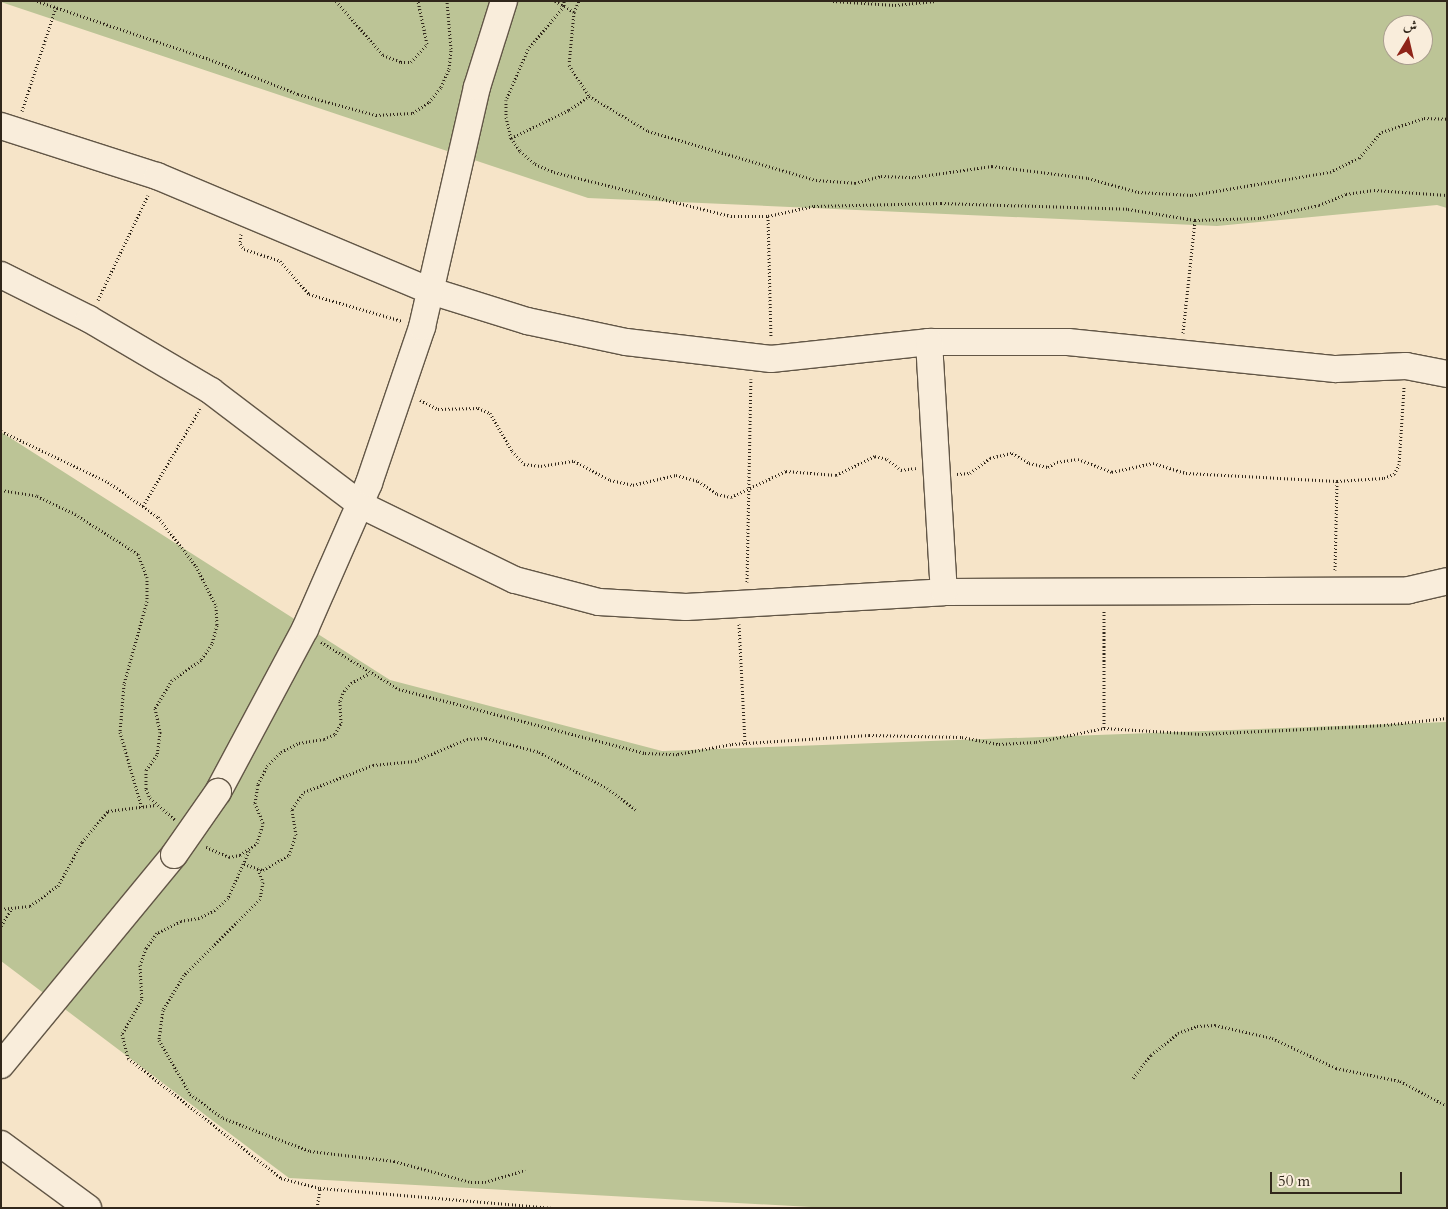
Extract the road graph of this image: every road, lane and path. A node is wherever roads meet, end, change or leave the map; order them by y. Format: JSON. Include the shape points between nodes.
{"nodes":[{"id":1,"x":37,"y":1,"type":"edge"},
{"id":2,"x":336,"y":1,"type":"edge"},
{"id":3,"x":418,"y":1,"type":"edge"},
{"id":4,"x":447,"y":1,"type":"edge"},
{"id":5,"x":555,"y":1,"type":"edge"},
{"id":6,"x":564,"y":1,"type":"edge"},
{"id":7,"x":578,"y":1,"type":"edge"},
{"id":8,"x":833,"y":1,"type":"edge"},
{"id":9,"x":936,"y":1,"type":"edge"},
{"id":10,"x":503,"y":2,"type":"edge"},
{"id":11,"x":564,"y":6,"type":"junction"},
{"id":12,"x":56,"y":7,"type":"junction"},
{"id":13,"x":574,"y":12,"type":"junction"},
{"id":14,"x":589,"y":96,"type":"junction"},
{"id":15,"x":1447,"y":119,"type":"edge"},
{"id":16,"x":9,"y":128,"type":"edge"},
{"id":17,"x":511,"y":138,"type":"junction"},
{"id":18,"x":157,"y":176,"type":"junction"},
{"id":19,"x":1447,"y":195,"type":"edge"},
{"id":20,"x":242,"y":212,"type":"junction"},
{"id":21,"x":768,"y":216,"type":"junction"},
{"id":22,"x":1195,"y":220,"type":"junction"},
{"id":23,"x":1,"y":275,"type":"edge"},
{"id":24,"x":431,"y":291,"type":"junction"},
{"id":25,"x":89,"y":319,"type":"junction"},
{"id":26,"x":422,"y":327,"type":"junction"},
{"id":27,"x":929,"y":342,"type":"junction"},
{"id":28,"x":1181,"y":354,"type":"junction"},
{"id":29,"x":761,"y":359,"type":"junction"},
{"id":30,"x":1406,"y":366,"type":"junction"},
{"id":31,"x":1447,"y":374,"type":"edge"},
{"id":32,"x":211,"y":391,"type":"junction"},
{"id":33,"x":402,"y":392,"type":"junction"},
{"id":34,"x":1,"y":431,"type":"edge"},
{"id":35,"x":937,"y":471,"type":"junction"},
{"id":36,"x":1337,"y":481,"type":"junction"},
{"id":37,"x":748,"y":487,"type":"junction"},
{"id":38,"x":1,"y":490,"type":"edge"},
{"id":39,"x":361,"y":505,"type":"junction"},
{"id":40,"x":142,"y":506,"type":"junction"},
{"id":41,"x":1447,"y":581,"type":"edge"},
{"id":42,"x":1104,"y":590,"type":"junction"},
{"id":43,"x":1335,"y":590,"type":"junction"},
{"id":44,"x":944,"y":592,"type":"junction"},
{"id":45,"x":742,"y":606,"type":"junction"},
{"id":46,"x":305,"y":629,"type":"junction"},
{"id":47,"x":369,"y":674,"type":"junction"},
{"id":48,"x":1447,"y":718,"type":"edge"},
{"id":49,"x":1104,"y":728,"type":"junction"},
{"id":50,"x":745,"y":743,"type":"junction"},
{"id":51,"x":156,"y":805,"type":"junction"},
{"id":52,"x":142,"y":808,"type":"junction"},
{"id":53,"x":637,"y":811,"type":"dead end"},
{"id":54,"x":179,"y":824,"type":"dead end"},
{"id":55,"x":202,"y":843,"type":"dead end"},
{"id":56,"x":249,"y":851,"type":"junction"},
{"id":57,"x":244,"y":864,"type":"junction"},
{"id":58,"x":258,"y":869,"type":"junction"},
{"id":59,"x":1,"y":909,"type":"edge"},
{"id":60,"x":11,"y":910,"type":"junction"},
{"id":61,"x":1,"y":926,"type":"edge"},
{"id":62,"x":1,"y":1065,"type":"edge"},
{"id":63,"x":1133,"y":1078,"type":"dead end"},
{"id":64,"x":1447,"y":1106,"type":"edge"},
{"id":65,"x":1,"y":1144,"type":"edge"},
{"id":66,"x":525,"y":1170,"type":"dead end"},
{"id":67,"x":320,"y":1188,"type":"junction"},
{"id":68,"x":88,"y":1208,"type":"edge"},
{"id":69,"x":317,"y":1208,"type":"edge"},
{"id":70,"x":552,"y":1208,"type":"edge"}],
"edges":[{"from":1,"to":12,"type":"path"},
{"from":2,"to":3,"type":"path","via":[[383,56],[411,62],[427,44]]},
{"from":4,"to":12,"type":"path","via":[[451,49],[449,68],[441,87],[429,102],[413,113],[376,115],[298,94]]},
{"from":5,"to":11,"type":"path"},
{"from":6,"to":11,"type":"path"},
{"from":7,"to":13,"type":"path"},
{"from":8,"to":9,"type":"path","via":[[895,5]]},
{"from":10,"to":24,"type":"street","via":[[477,87]]},
{"from":11,"to":13,"type":"path"},
{"from":11,"to":17,"type":"path","via":[[528,49],[511,84],[506,100]]},
{"from":12,"to":16,"type":"path"},
{"from":13,"to":14,"type":"path","via":[[570,65]]},
{"from":14,"to":15,"type":"path","via":[[648,131],[816,180],[855,182],[881,176],[915,177],[992,166],[1088,178],[1138,192],[1192,195],[1330,172],[1359,158],[1382,132],[1424,118]]},
{"from":14,"to":17,"type":"path"},
{"from":16,"to":18,"type":"street"},
{"from":17,"to":21,"type":"path","via":[[536,164],[554,172],[731,216]]},
{"from":18,"to":20,"type":"street"},
{"from":18,"to":25,"type":"path"},
{"from":19,"to":22,"type":"path","via":[[1374,190],[1346,194],[1260,218]]},
{"from":20,"to":24,"type":"street"},
{"from":20,"to":26,"type":"path","via":[[240,244],[249,252],[280,261],[309,294]]},
{"from":21,"to":22,"type":"path","via":[[814,206],[941,203],[1128,209]]},
{"from":21,"to":29,"type":"path"},
{"from":22,"to":28,"type":"path"},
{"from":23,"to":25,"type":"street"},
{"from":24,"to":26,"type":"street"},
{"from":24,"to":29,"type":"street","via":[[527,321],[626,342]]},
{"from":25,"to":32,"type":"street"},
{"from":26,"to":33,"type":"street"},
{"from":27,"to":28,"type":"street","via":[[1068,342]]},
{"from":27,"to":29,"type":"street"},
{"from":27,"to":35,"type":"street"},
{"from":28,"to":30,"type":"street","via":[[1336,369]]},
{"from":29,"to":37,"type":"path"},
{"from":30,"to":31,"type":"street"},
{"from":30,"to":36,"type":"path","via":[[1397,470],[1384,478]]},
{"from":32,"to":39,"type":"street"},
{"from":32,"to":40,"type":"path"},
{"from":33,"to":37,"type":"path","via":[[438,409],[478,408],[490,413],[517,458],[533,466],[574,461],[610,480],[632,485],[676,475],[698,481],[724,497],[738,496]]},
{"from":33,"to":39,"type":"street"},
{"from":34,"to":40,"type":"path","via":[[108,482]]},
{"from":35,"to":36,"type":"path","via":[[970,473],[990,458],[1012,453],[1029,463],[1048,467],[1057,462],[1078,459],[1112,472],[1153,463],[1186,473]]},
{"from":35,"to":37,"type":"path","via":[[901,470],[887,458],[875,456],[836,475],[786,471]]},
{"from":35,"to":44,"type":"street"},
{"from":36,"to":43,"type":"path"},
{"from":37,"to":45,"type":"path"},
{"from":38,"to":52,"type":"path","via":[[37,496],[75,514],[138,554],[147,577],[147,601],[124,684],[120,732]]},
{"from":39,"to":45,"type":"street","via":[[515,580],[599,602],[686,607]]},
{"from":39,"to":46,"type":"street"},
{"from":40,"to":51,"type":"path","via":[[158,517],[196,566],[216,606],[217,625],[212,644],[201,660],[172,680],[155,708],[160,732],[157,755],[150,762],[144,780]]},
{"from":41,"to":43,"type":"street","via":[[1409,590]]},
{"from":42,"to":43,"type":"street"},
{"from":42,"to":44,"type":"street"},
{"from":42,"to":49,"type":"path"},
{"from":44,"to":45,"type":"street"},
{"from":45,"to":50,"type":"path"},
{"from":46,"to":47,"type":"path","via":[[335,654]]},
{"from":46,"to":62,"type":"street","bridge":true,"via":[[218,792],[174,855]]},
{"from":47,"to":50,"type":"path","via":[[399,689],[645,752],[702,752]]},
{"from":47,"to":56,"type":"path","via":[[351,683],[344,691],[340,706],[341,723],[335,734],[324,740],[299,743],[281,752],[267,766],[258,784],[255,803],[263,822],[262,833]]},
{"from":48,"to":49,"type":"path","via":[[1384,725],[1202,734]]},
{"from":49,"to":50,"type":"path","via":[[1036,742],[999,744],[962,737],[922,735]]},
{"from":51,"to":52,"type":"path"},
{"from":51,"to":54,"type":"path"},
{"from":52,"to":60,"type":"path","via":[[117,807],[108,811],[82,842],[58,886],[30,906]]},
{"from":53,"to":58,"type":"path","via":[[607,788],[538,752],[486,738],[467,739],[415,761],[373,765],[304,792],[292,809],[296,835],[293,849],[282,860],[263,870]]},
{"from":55,"to":56,"type":"path","via":[[229,857]]},
{"from":56,"to":57,"type":"path"},
{"from":57,"to":58,"type":"path"},
{"from":57,"to":67,"type":"path","via":[[228,898],[215,910],[157,933],[146,948],[140,965],[142,1000],[124,1026],[123,1050],[128,1058],[281,1178]]},
{"from":58,"to":66,"type":"path","via":[[263,882],[260,898],[184,976],[163,1010],[159,1040],[190,1094],[223,1118],[310,1150],[394,1161],[471,1182],[498,1179]]},
{"from":59,"to":60,"type":"path"},
{"from":60,"to":61,"type":"path"},
{"from":63,"to":64,"type":"path","via":[[1151,1055],[1178,1033],[1197,1026],[1215,1026],[1272,1038],[1336,1068],[1400,1081]]},
{"from":65,"to":68,"type":"street"},
{"from":67,"to":69,"type":"path"},
{"from":67,"to":70,"type":"path"}]}
